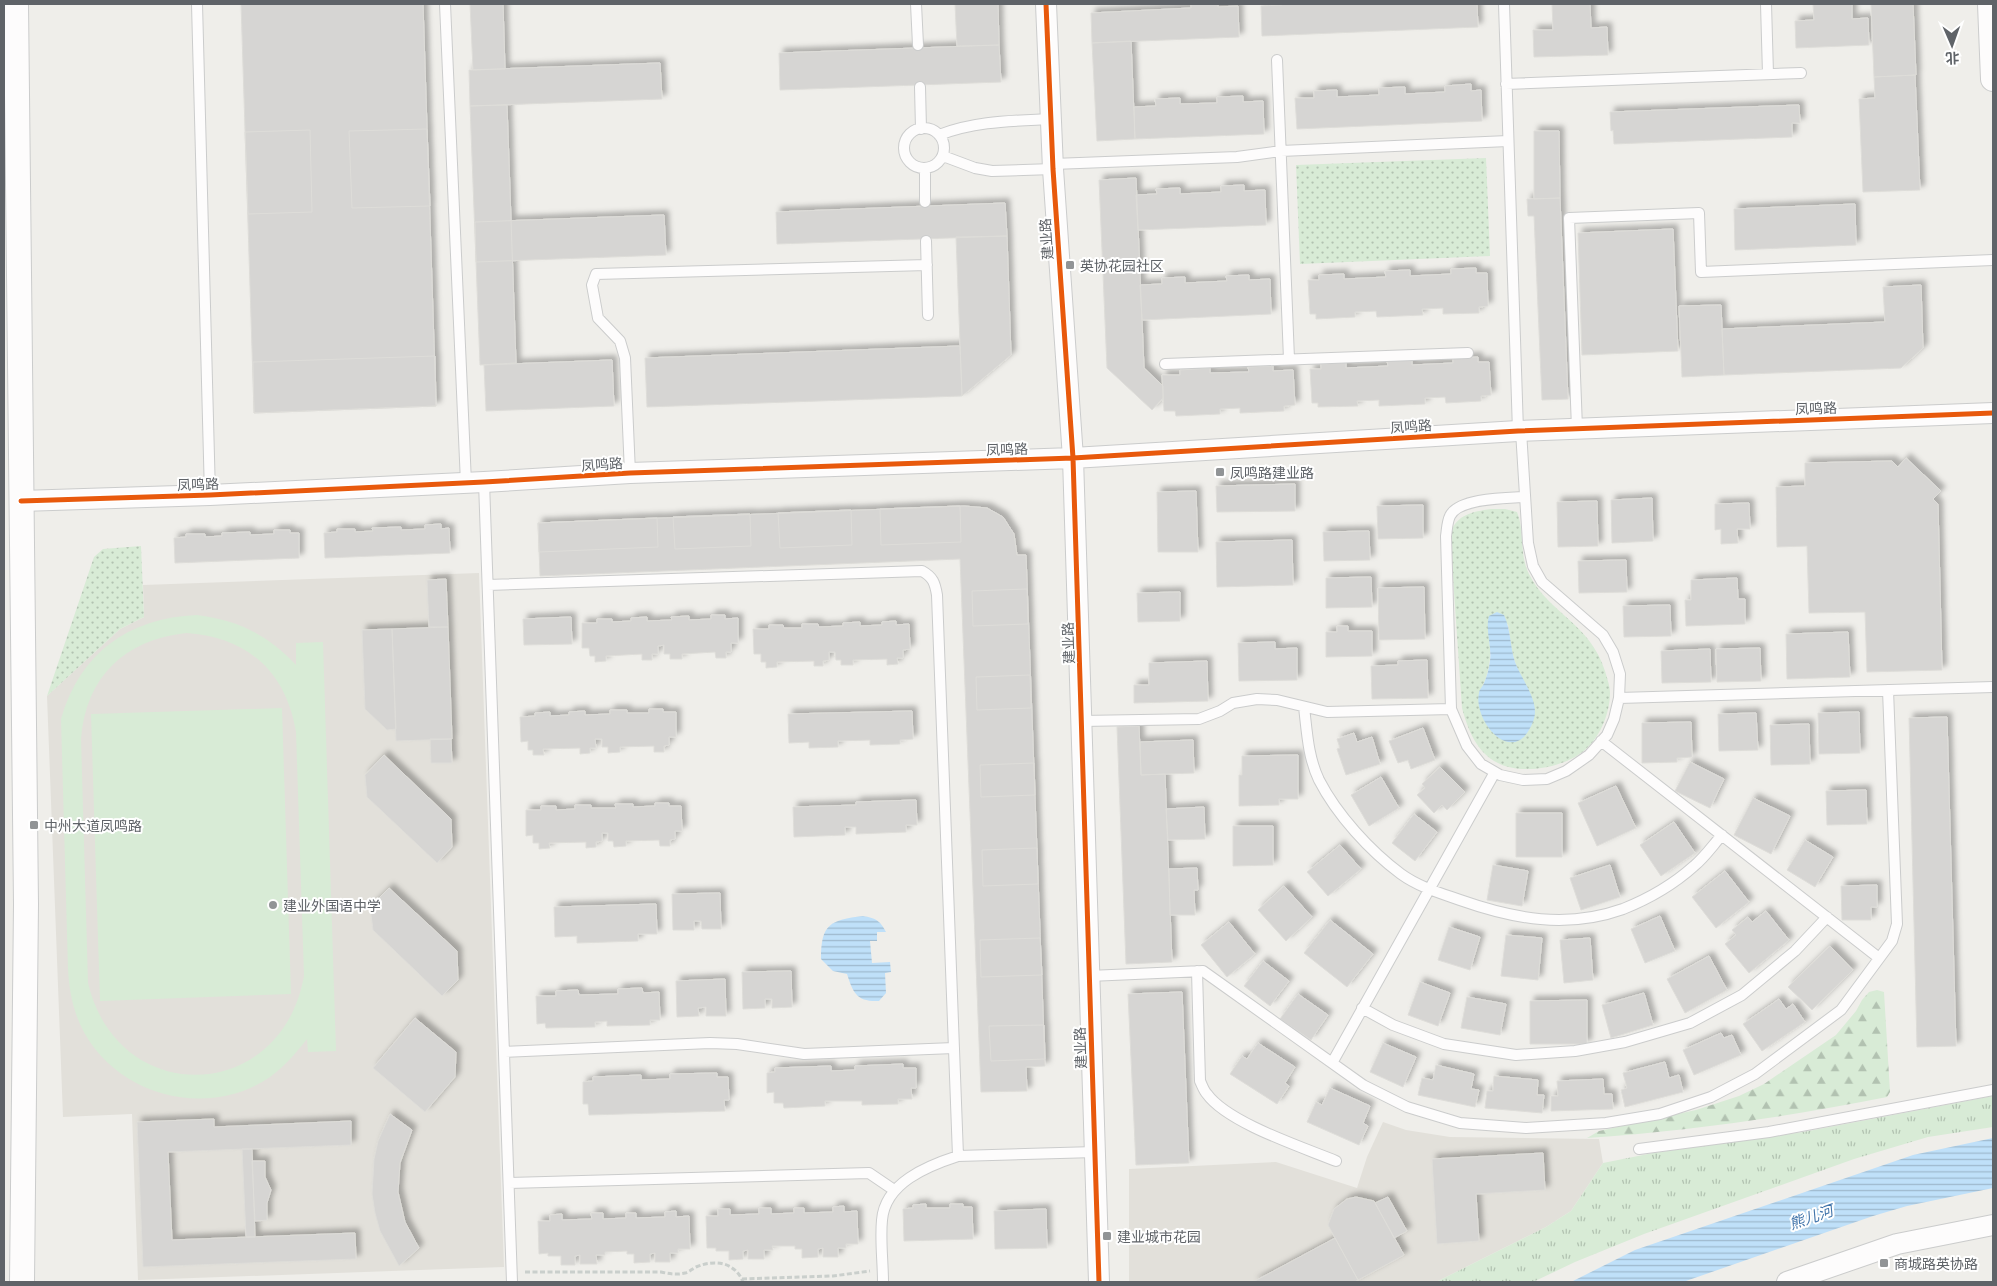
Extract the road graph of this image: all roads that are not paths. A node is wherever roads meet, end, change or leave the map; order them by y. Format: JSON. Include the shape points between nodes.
{"nodes":[{"id":1,"x":16,"y":4,"type":"edge"},
{"id":2,"x":197,"y":4,"type":"edge"},
{"id":3,"x":446,"y":4,"type":"edge"},
{"id":4,"x":916,"y":4,"type":"edge"},
{"id":5,"x":1046,"y":4,"type":"edge"},
{"id":6,"x":1504,"y":4,"type":"edge"},
{"id":7,"x":1766,"y":4,"type":"edge"},
{"id":8,"x":1990,"y":4,"type":"edge"},
{"id":9,"x":918,"y":45,"type":"dead end"},
{"id":10,"x":1277,"y":60,"type":"dead end"},
{"id":11,"x":1801,"y":73,"type":"dead end"},
{"id":12,"x":1768,"y":74,"type":"junction"},
{"id":13,"x":1993,"y":79,"type":"edge"},
{"id":14,"x":1506,"y":84,"type":"junction"},
{"id":15,"x":920,"y":87,"type":"dead end"},
{"id":16,"x":1050,"y":119,"type":"junction"},
{"id":17,"x":921,"y":129,"type":"junction"},
{"id":18,"x":939,"y":135,"type":"junction"},
{"id":19,"x":1508,"y":141,"type":"junction"},
{"id":20,"x":1281,"y":151,"type":"junction"},
{"id":21,"x":943,"y":156,"type":"junction"},
{"id":22,"x":1053,"y":166,"type":"junction"},
{"id":23,"x":925,"y":169,"type":"junction"},
{"id":24,"x":926,"y":202,"type":"dead end"},
{"id":25,"x":926,"y":241,"type":"dead end"},
{"id":26,"x":1993,"y":260,"type":"edge"},
{"id":27,"x":927,"y":264,"type":"junction"},
{"id":28,"x":928,"y":315,"type":"dead end"},
{"id":29,"x":1468,"y":353,"type":"dead end"},
{"id":30,"x":1289,"y":360,"type":"junction"},
{"id":31,"x":1165,"y":364,"type":"dead end"},
{"id":32,"x":1993,"y":413,"type":"edge"},
{"id":33,"x":1577,"y":428,"type":"junction"},
{"id":34,"x":1519,"y":431,"type":"junction"},
{"id":35,"x":1073,"y":458,"type":"junction"},
{"id":36,"x":630,"y":473,"type":"junction"},
{"id":37,"x":475,"y":483,"type":"junction"},
{"id":38,"x":210,"y":495,"type":"junction"},
{"id":39,"x":1525,"y":497,"type":"junction"},
{"id":40,"x":21,"y":501,"type":"junction"},
{"id":41,"x":488,"y":585,"type":"junction"},
{"id":42,"x":1993,"y":687,"type":"edge"},
{"id":43,"x":1888,"y":690,"type":"junction"},
{"id":44,"x":1619,"y":698,"type":"junction"},
{"id":45,"x":1304,"y":707,"type":"junction"},
{"id":46,"x":1451,"y":709,"type":"junction"},
{"id":47,"x":1082,"y":721,"type":"junction"},
{"id":48,"x":1601,"y":741,"type":"junction"},
{"id":49,"x":1495,"y":772,"type":"junction"},
{"id":50,"x":1722,"y":835,"type":"junction"},
{"id":51,"x":1429,"y":890,"type":"junction"},
{"id":52,"x":1827,"y":917,"type":"junction"},
{"id":53,"x":1879,"y":958,"type":"junction"},
{"id":54,"x":1197,"y":971,"type":"junction"},
{"id":55,"x":1089,"y":976,"type":"junction"},
{"id":56,"x":1362,"y":1008,"type":"junction"},
{"id":57,"x":954,"y":1048,"type":"junction"},
{"id":58,"x":505,"y":1052,"type":"junction"},
{"id":59,"x":1332,"y":1063,"type":"junction"},
{"id":60,"x":1993,"y":1090,"type":"edge"},
{"id":61,"x":1639,"y":1149,"type":"dead end"},
{"id":62,"x":1095,"y":1152,"type":"junction"},
{"id":63,"x":958,"y":1156,"type":"junction"},
{"id":64,"x":1336,"y":1161,"type":"dead end"},
{"id":65,"x":509,"y":1183,"type":"junction"},
{"id":66,"x":894,"y":1190,"type":"junction"},
{"id":67,"x":1993,"y":1225,"type":"edge"},
{"id":68,"x":512,"y":1277,"type":"edge"},
{"id":69,"x":1812,"y":1278,"type":"edge"},
{"id":70,"x":22,"y":1282,"type":"edge"},
{"id":71,"x":883,"y":1282,"type":"edge"},
{"id":72,"x":1100,"y":1282,"type":"edge"},
{"id":73,"x":1787,"y":1282,"type":"edge"}],
"edges":[{"from":1,"to":40,"type":"street"},
{"from":2,"to":38,"type":"lane"},
{"from":3,"to":37,"type":"lane"},
{"from":4,"to":9,"type":"lane"},
{"from":5,"to":16,"type":"street","name":"建业路"},
{"from":6,"to":14,"type":"lane"},
{"from":7,"to":12,"type":"lane"},
{"from":8,"to":13,"type":"street"},
{"from":10,"to":20,"type":"lane"},
{"from":11,"to":12,"type":"lane"},
{"from":12,"to":14,"type":"lane"},
{"from":14,"to":19,"type":"lane"},
{"from":15,"to":17,"type":"lane"},
{"from":16,"to":18,"type":"lane","via":[[982,123]]},
{"from":16,"to":22,"type":"street","name":"建业路"},
{"from":17,"to":18,"type":"lane","via":[[933,130]]},
{"from":17,"to":23,"type":"lane","via":[[907,137],[904,150],[910,164]]},
{"from":18,"to":21,"type":"lane"},
{"from":19,"to":20,"type":"lane"},
{"from":19,"to":34,"type":"lane"},
{"from":20,"to":22,"type":"lane","via":[[1237,157]]},
{"from":20,"to":30,"type":"lane"},
{"from":21,"to":22,"type":"lane","via":[[975,168],[992,170]]},
{"from":21,"to":23,"type":"lane"},
{"from":22,"to":35,"type":"street","name":"建业路"},
{"from":23,"to":24,"type":"lane"},
{"from":25,"to":27,"type":"lane"},
{"from":26,"to":33,"type":"lane","via":[[1702,272],[1699,213],[1569,218]]},
{"from":27,"to":28,"type":"lane"},
{"from":27,"to":36,"type":"lane","via":[[596,274],[592,285],[598,318],[620,341],[625,358]]},
{"from":29,"to":30,"type":"lane"},
{"from":30,"to":31,"type":"lane"},
{"from":32,"to":33,"type":"street","name":"凤鸣路"},
{"from":33,"to":34,"type":"street","name":"凤鸣路"},
{"from":34,"to":35,"type":"street","name":"凤鸣路"},
{"from":34,"to":39,"type":"lane"},
{"from":35,"to":36,"type":"street","name":"凤鸣路"},
{"from":35,"to":47,"type":"street","name":"建业路"},
{"from":36,"to":37,"type":"street","name":"凤鸣路"},
{"from":37,"to":38,"type":"street","name":"凤鸣路"},
{"from":37,"to":41,"type":"lane"},
{"from":38,"to":40,"type":"street","name":"凤鸣路"},
{"from":39,"to":44,"type":"lane","via":[[1532,566],[1542,582],[1603,635],[1620,674]]},
{"from":39,"to":46,"type":"lane","via":[[1474,502],[1459,506],[1450,515],[1446,536]]},
{"from":40,"to":70,"type":"street","via":[[26,904]]},
{"from":41,"to":57,"type":"lane","via":[[922,571],[931,576],[937,595]]},
{"from":41,"to":58,"type":"lane"},
{"from":42,"to":43,"type":"lane"},
{"from":43,"to":44,"type":"lane"},
{"from":43,"to":53,"type":"lane","via":[[1898,924],[1892,941]]},
{"from":44,"to":48,"type":"lane","via":[[1614,719]]},
{"from":45,"to":46,"type":"lane","via":[[1327,712]]},
{"from":45,"to":47,"type":"lane","via":[[1257,699],[1233,703],[1199,720]]},
{"from":45,"to":51,"type":"lane","via":[[1311,760],[1334,804],[1368,846],[1402,874]]},
{"from":46,"to":49,"type":"lane","via":[[1467,746],[1480,764]]},
{"from":47,"to":55,"type":"street","name":"建业路"},
{"from":48,"to":49,"type":"lane","via":[[1589,755],[1547,779],[1523,780]]},
{"from":48,"to":50,"type":"lane"},
{"from":49,"to":51,"type":"lane"},
{"from":50,"to":51,"type":"lane","via":[[1694,866],[1660,891],[1622,909],[1581,918],[1540,920],[1498,913]]},
{"from":50,"to":52,"type":"lane"},
{"from":51,"to":56,"type":"lane"},
{"from":52,"to":53,"type":"lane"},
{"from":52,"to":56,"type":"lane","via":[[1795,951],[1742,995],[1690,1023],[1625,1042],[1575,1051],[1516,1055],[1444,1044],[1393,1025]]},
{"from":53,"to":59,"type":"lane","via":[[1841,1010],[1756,1074],[1711,1097],[1660,1114],[1606,1124],[1526,1128],[1460,1123],[1407,1107],[1363,1085]]},
{"from":54,"to":55,"type":"lane"},
{"from":54,"to":59,"type":"lane","via":[[1202,971]]},
{"from":54,"to":64,"type":"lane","via":[[1200,1081],[1207,1094],[1222,1109],[1258,1129]]},
{"from":55,"to":62,"type":"street","name":"建业路"},
{"from":56,"to":59,"type":"lane"},
{"from":57,"to":58,"type":"lane","via":[[804,1054],[710,1043]]},
{"from":57,"to":63,"type":"lane"},
{"from":58,"to":65,"type":"lane"},
{"from":60,"to":61,"type":"lane","via":[[1768,1132]]},
{"from":62,"to":63,"type":"lane"},
{"from":62,"to":72,"type":"street","name":"建业路"},
{"from":63,"to":66,"type":"lane","via":[[938,1162]]},
{"from":65,"to":66,"type":"lane","via":[[862,1172],[870,1173]]},
{"from":65,"to":68,"type":"lane"},
{"from":66,"to":71,"type":"lane","via":[[882,1219]]},
{"from":67,"to":69,"type":"street","via":[[1897,1244]]},
{"from":69,"to":73,"type":"street"}]}
